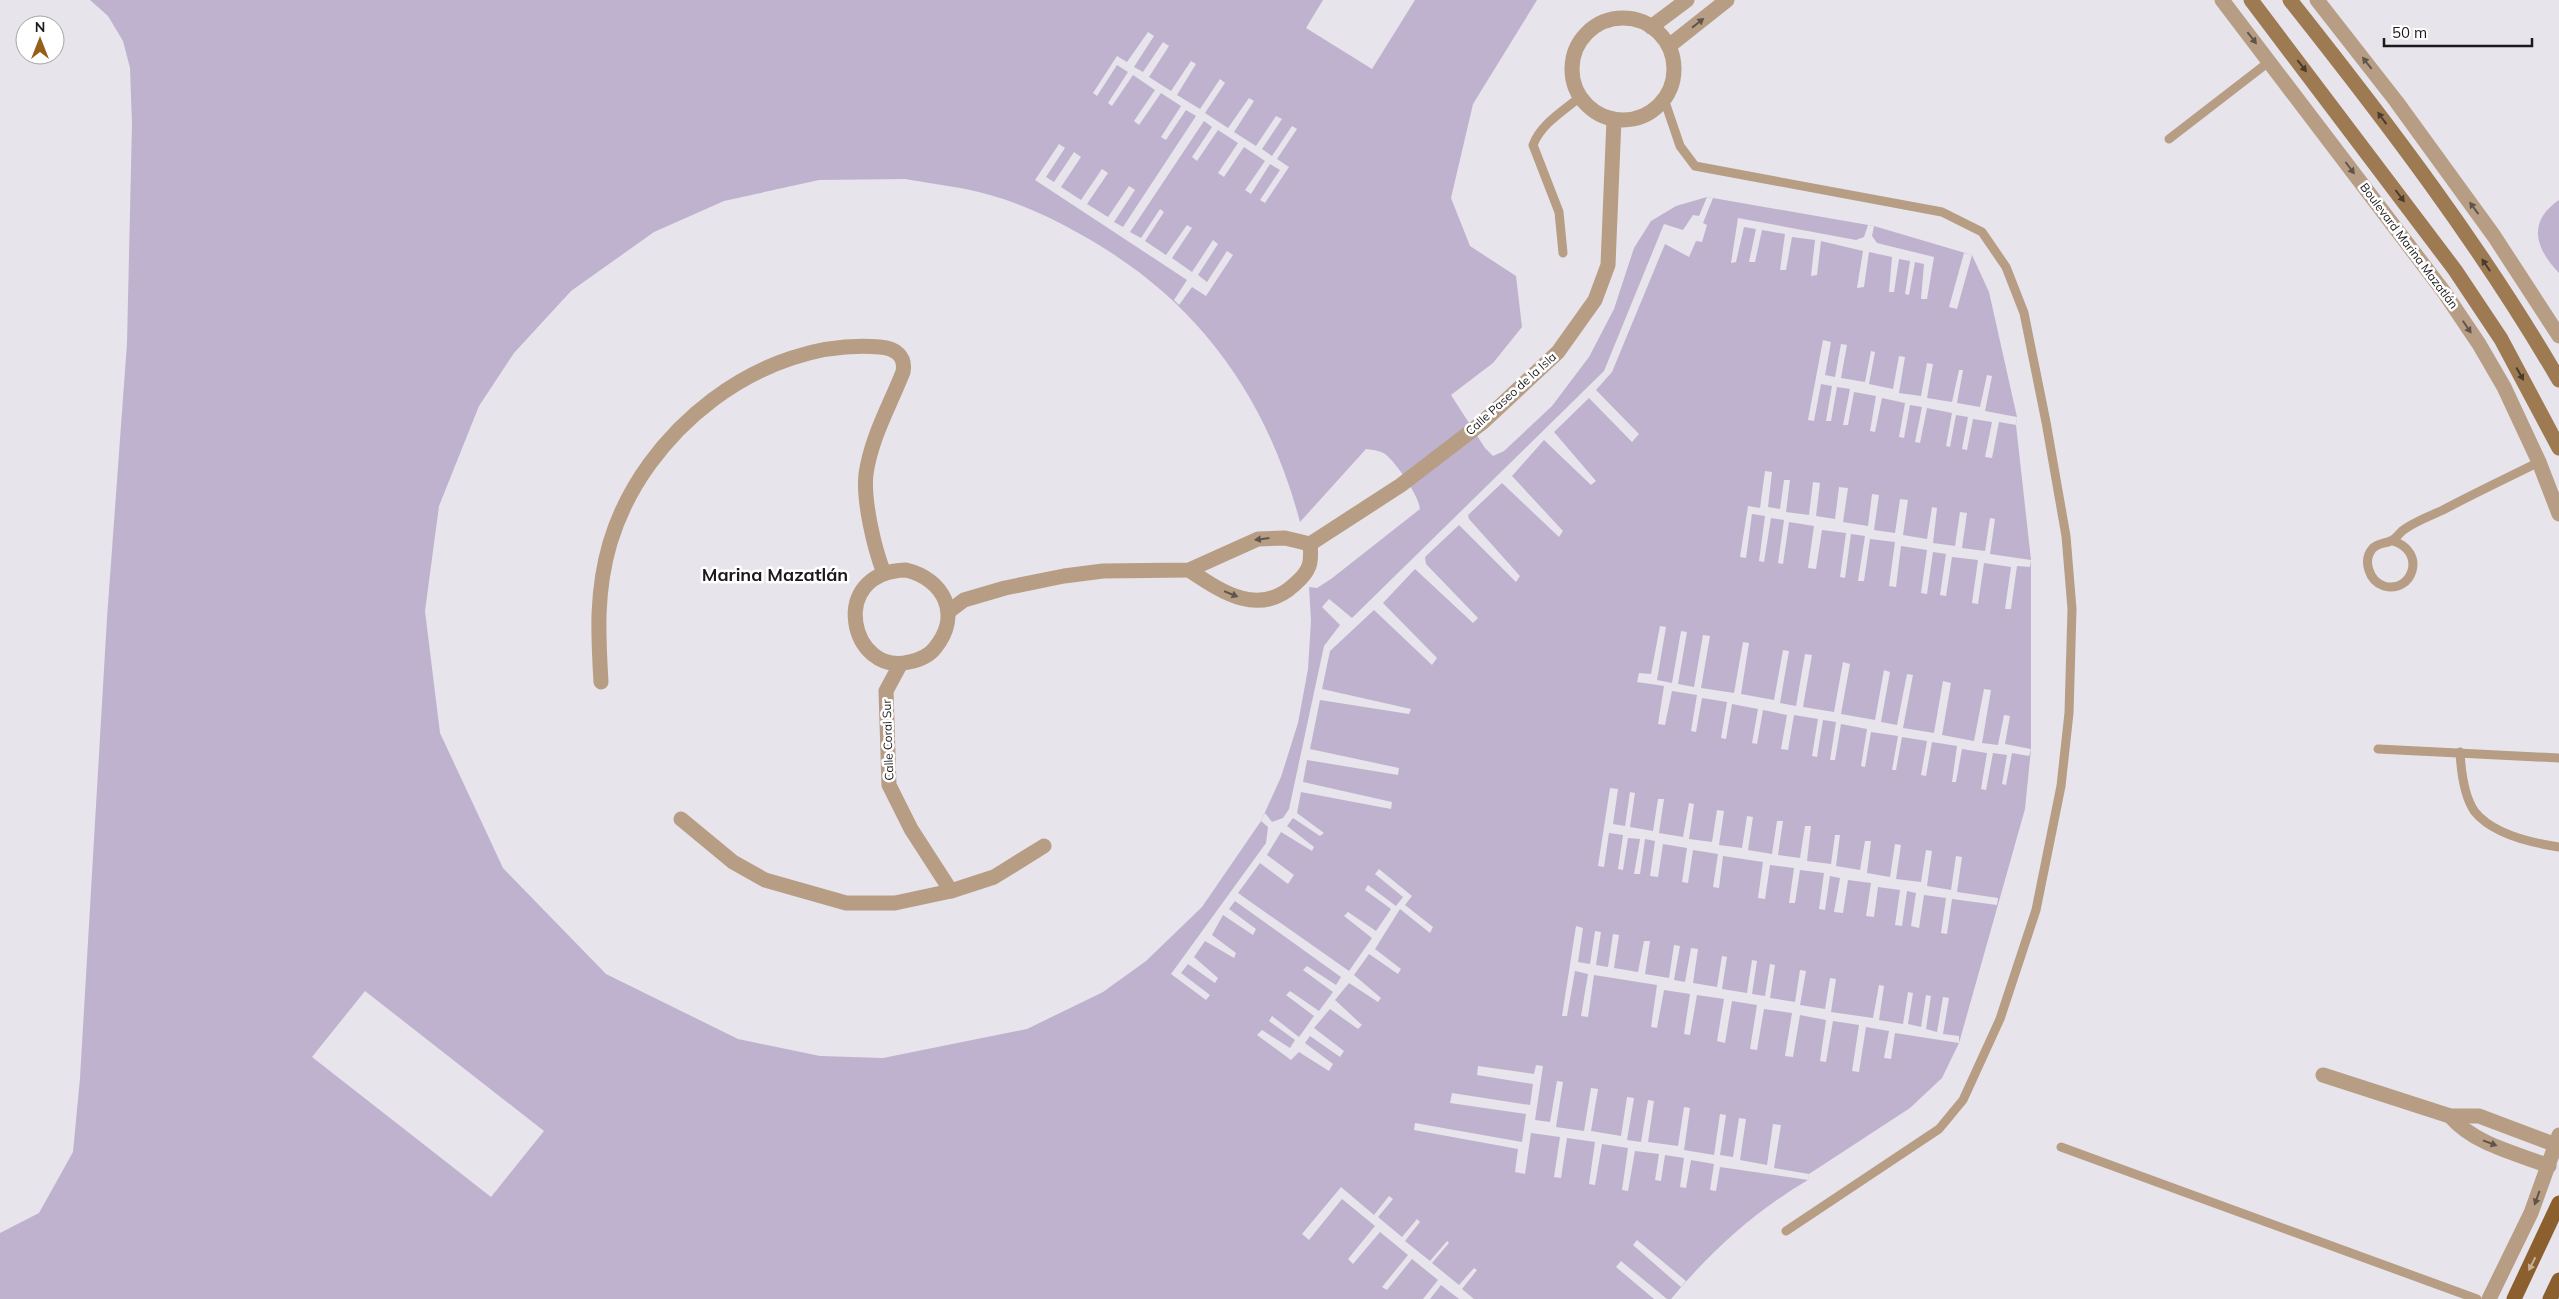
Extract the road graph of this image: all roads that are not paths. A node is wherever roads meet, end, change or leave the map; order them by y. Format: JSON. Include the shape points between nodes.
{"nodes":[{"id":1,"x":1687,"y":0,"type":"edge"},
{"id":2,"x":1727,"y":0,"type":"edge"},
{"id":3,"x":2222,"y":0,"type":"edge"},
{"id":4,"x":2250,"y":0,"type":"edge"},
{"id":5,"x":2290,"y":0,"type":"edge"},
{"id":6,"x":2317,"y":0,"type":"edge"},
{"id":7,"x":1651,"y":27,"type":"junction"},
{"id":8,"x":1669,"y":46,"type":"junction"},
{"id":9,"x":2270,"y":61,"type":"junction"},
{"id":10,"x":1580,"y":97,"type":"junction"},
{"id":11,"x":1664,"y":99,"type":"junction"},
{"id":12,"x":1614,"y":119,"type":"junction"},
{"id":13,"x":2169,"y":139,"type":"dead end"},
{"id":14,"x":1563,"y":253,"type":"dead end"},
{"id":15,"x":2559,"y":336,"type":"edge"},
{"id":16,"x":2559,"y":380,"type":"edge"},
{"id":17,"x":2559,"y":448,"type":"edge"},
{"id":18,"x":2539,"y":462,"type":"junction"},
{"id":19,"x":2559,"y":514,"type":"edge"},
{"id":20,"x":2392,"y":541,"type":"junction"},
{"id":21,"x":1310,"y":544,"type":"junction"},
{"id":22,"x":1189,"y":570,"type":"junction"},
{"id":23,"x":884,"y":573,"type":"junction"},
{"id":24,"x":948,"y":612,"type":"junction"},
{"id":25,"x":900,"y":665,"type":"junction"},
{"id":26,"x":601,"y":682,"type":"dead end"},
{"id":27,"x":2378,"y":749,"type":"dead end"},
{"id":28,"x":2460,"y":752,"type":"junction"},
{"id":29,"x":2559,"y":758,"type":"edge"},
{"id":30,"x":681,"y":819,"type":"dead end"},
{"id":31,"x":1044,"y":846,"type":"dead end"},
{"id":32,"x":2559,"y":847,"type":"edge"},
{"id":33,"x":951,"y":891,"type":"junction"},
{"id":34,"x":2323,"y":1075,"type":"dead end"},
{"id":35,"x":2450,"y":1116,"type":"junction"},
{"id":36,"x":2557,"y":1140,"type":"edge"},
{"id":37,"x":2061,"y":1146,"type":"dead end"},
{"id":38,"x":2549,"y":1166,"type":"junction"},
{"id":39,"x":2559,"y":1203,"type":"edge"},
{"id":40,"x":1786,"y":1231,"type":"dead end"},
{"id":41,"x":2559,"y":1280,"type":"edge"},
{"id":42,"x":2477,"y":1299,"type":"edge"},
{"id":43,"x":2489,"y":1299,"type":"edge"},
{"id":44,"x":2514,"y":1299,"type":"edge"},
{"id":45,"x":2550,"y":1299,"type":"edge"}],
"edges":[{"from":1,"to":7,"type":"street"},
{"from":8,"to":2,"type":"street","one_way":true},
{"from":3,"to":9,"type":"street","name":"Boulevard Marina Mazatlán","one_way":true},
{"from":4,"to":17,"type":"main road","name":"Boulevard Marina Mazatlán","one_way":true,"via":[[2455,270],[2501,339]]},
{"from":16,"to":5,"type":"main road","one_way":true,"via":[[2466,235]]},
{"from":15,"to":6,"type":"street","one_way":true,"via":[[2488,228],[2396,101]]},
{"from":7,"to":8,"type":"street"},
{"from":7,"to":10,"type":"street","via":[[1637,20],[1620,18],[1590,30],[1579,43],[1573,58],[1572,74]]},
{"from":8,"to":11,"type":"street","via":[[1674,59],[1674,73]]},
{"from":9,"to":13,"type":"lane"},
{"from":9,"to":18,"type":"street","name":"Boulevard Marina Mazatlán","one_way":true,"via":[[2444,292],[2479,344],[2504,387]]},
{"from":10,"to":12,"type":"street","via":[[1599,114]]},
{"from":10,"to":14,"type":"lane","via":[[1547,124],[1533,145],[1559,212]]},
{"from":11,"to":12,"type":"street","via":[[1642,116]]},
{"from":11,"to":40,"type":"lane","via":[[1680,146],[1695,166],[1942,212],[1982,232],[2006,267],[2024,313],[2066,536],[2072,609],[2069,713],[2060,786],[2036,910],[2000,1019],[1963,1100],[1939,1128]]},
{"from":12,"to":21,"type":"street","name":"Calle Paseo de la Isla","via":[[1608,265],[1594,300],[1558,352],[1484,422],[1402,484]]},
{"from":18,"to":19,"type":"street","name":"Boulevard Marina Mazatlán"},
{"from":18,"to":20,"type":"lane","via":[[2403,530]]},
{"from":20,"to":20,"type":"lane","via":[[2382,542],[2372,549],[2368,559],[2368,570],[2374,580],[2384,586],[2405,582],[2412,573],[2414,562],[2411,552],[2403,544]]},
{"from":21,"to":22,"type":"street","one_way":true,"via":[[1285,538],[1258,539]]},
{"from":22,"to":21,"type":"street","one_way":true,"via":[[1235,597],[1267,600],[1286,592],[1306,574],[1311,557]]},
{"from":22,"to":24,"type":"street","via":[[1103,571],[1064,576],[964,600]]},
{"from":23,"to":24,"type":"street","via":[[906,570],[929,579],[942,594]]},
{"from":23,"to":25,"type":"street","via":[[862,591],[856,603],[856,628],[868,650],[878,658]]},
{"from":23,"to":26,"type":"street","via":[[874,547],[866,476],[872,446],[905,363],[900,354],[890,347],[873,346],[829,349],[792,358],[748,377],[708,402],[671,437],[640,475],[610,542],[601,579],[597,617]]},
{"from":24,"to":25,"type":"street","via":[[942,640],[932,652],[920,660]]},
{"from":25,"to":33,"type":"street","name":"Calle Coral Sur","via":[[886,691],[888,785],[911,830]]},
{"from":27,"to":28,"type":"lane"},
{"from":28,"to":29,"type":"lane"},
{"from":28,"to":32,"type":"lane","via":[[2462,779],[2475,812],[2500,831],[2534,844]]},
{"from":30,"to":33,"type":"street","via":[[733,862],[765,880],[846,903],[895,904]]},
{"from":31,"to":33,"type":"street","via":[[994,877]]},
{"from":34,"to":35,"type":"street"},
{"from":35,"to":36,"type":"street","via":[[2479,1116]]},
{"from":35,"to":38,"type":"street","one_way":true,"via":[[2472,1136]]},
{"from":36,"to":38,"type":"street"},
{"from":37,"to":42,"type":"lane"},
{"from":38,"to":43,"type":"street","one_way":true,"via":[[2531,1213]]},
{"from":39,"to":44,"type":"main road","one_way":true},
{"from":41,"to":45,"type":"main road"}]}
